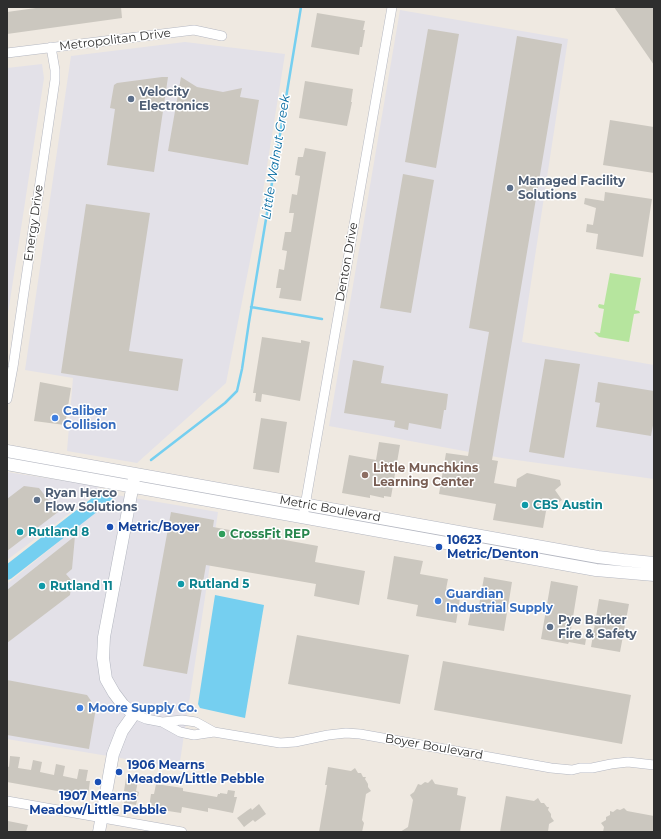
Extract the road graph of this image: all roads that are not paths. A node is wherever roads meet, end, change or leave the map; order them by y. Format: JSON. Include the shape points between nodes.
{"nodes":[{"id":1,"x":392,"y":7,"type":"edge"},
{"id":2,"x":222,"y":36,"type":"dead end"},
{"id":3,"x":51,"y":47,"type":"junction"},
{"id":4,"x":7,"y":53,"type":"edge"},
{"id":5,"x":7,"y":399,"type":"edge"},
{"id":6,"x":7,"y":451,"type":"edge"},
{"id":7,"x":7,"y":464,"type":"edge"},
{"id":8,"x":134,"y":474,"type":"junction"},
{"id":9,"x":132,"y":486,"type":"junction"},
{"id":10,"x":305,"y":504,"type":"junction"},
{"id":11,"x":303,"y":517,"type":"junction"},
{"id":12,"x":654,"y":563,"type":"edge"},
{"id":13,"x":654,"y":575,"type":"edge"},
{"id":14,"x":134,"y":714,"type":"junction"},
{"id":15,"x":654,"y":765,"type":"edge"},
{"id":16,"x":7,"y":801,"type":"edge"},
{"id":17,"x":102,"y":817,"type":"junction"},
{"id":18,"x":99,"y":832,"type":"edge"},
{"id":19,"x":182,"y":832,"type":"edge"}],
"edges":[{"from":1,"to":10,"type":"street","name":"Denton Drive"},
{"from":2,"to":3,"type":"street","name":"Metropolitan Drive","via":[[194,30]]},
{"from":3,"to":4,"type":"street","name":"Metropolitan Drive"},
{"from":3,"to":5,"type":"street","name":"Energy Drive","via":[[55,80]]},
{"from":6,"to":8,"type":"main road","name":"Metric Boulevard"},
{"from":7,"to":9,"type":"main road","name":"Metric Boulevard"},
{"from":8,"to":9,"type":"main road","name":"Boyer Boulevard"},
{"from":8,"to":10,"type":"main road","name":"Metric Boulevard"},
{"from":9,"to":11,"type":"main road","name":"Metric Boulevard"},
{"from":9,"to":14,"type":"main road","name":"Boyer Boulevard","via":[[102,658],[106,679],[123,705]]},
{"from":10,"to":11,"type":"street","name":"Denton Drive"},
{"from":10,"to":12,"type":"main road","name":"Metric Boulevard","via":[[598,557]]},
{"from":11,"to":13,"type":"main road","name":"Metric Boulevard","via":[[594,570]]},
{"from":14,"to":15,"type":"street","name":"Boyer Boulevard","via":[[162,722],[196,722],[214,732],[280,743],[346,733],[551,768],[592,768],[628,762]]},
{"from":14,"to":17,"type":"main road","via":[[122,731],[113,754]]},
{"from":16,"to":17,"type":"street"},
{"from":17,"to":18,"type":"main road"},
{"from":17,"to":19,"type":"street"}]}
